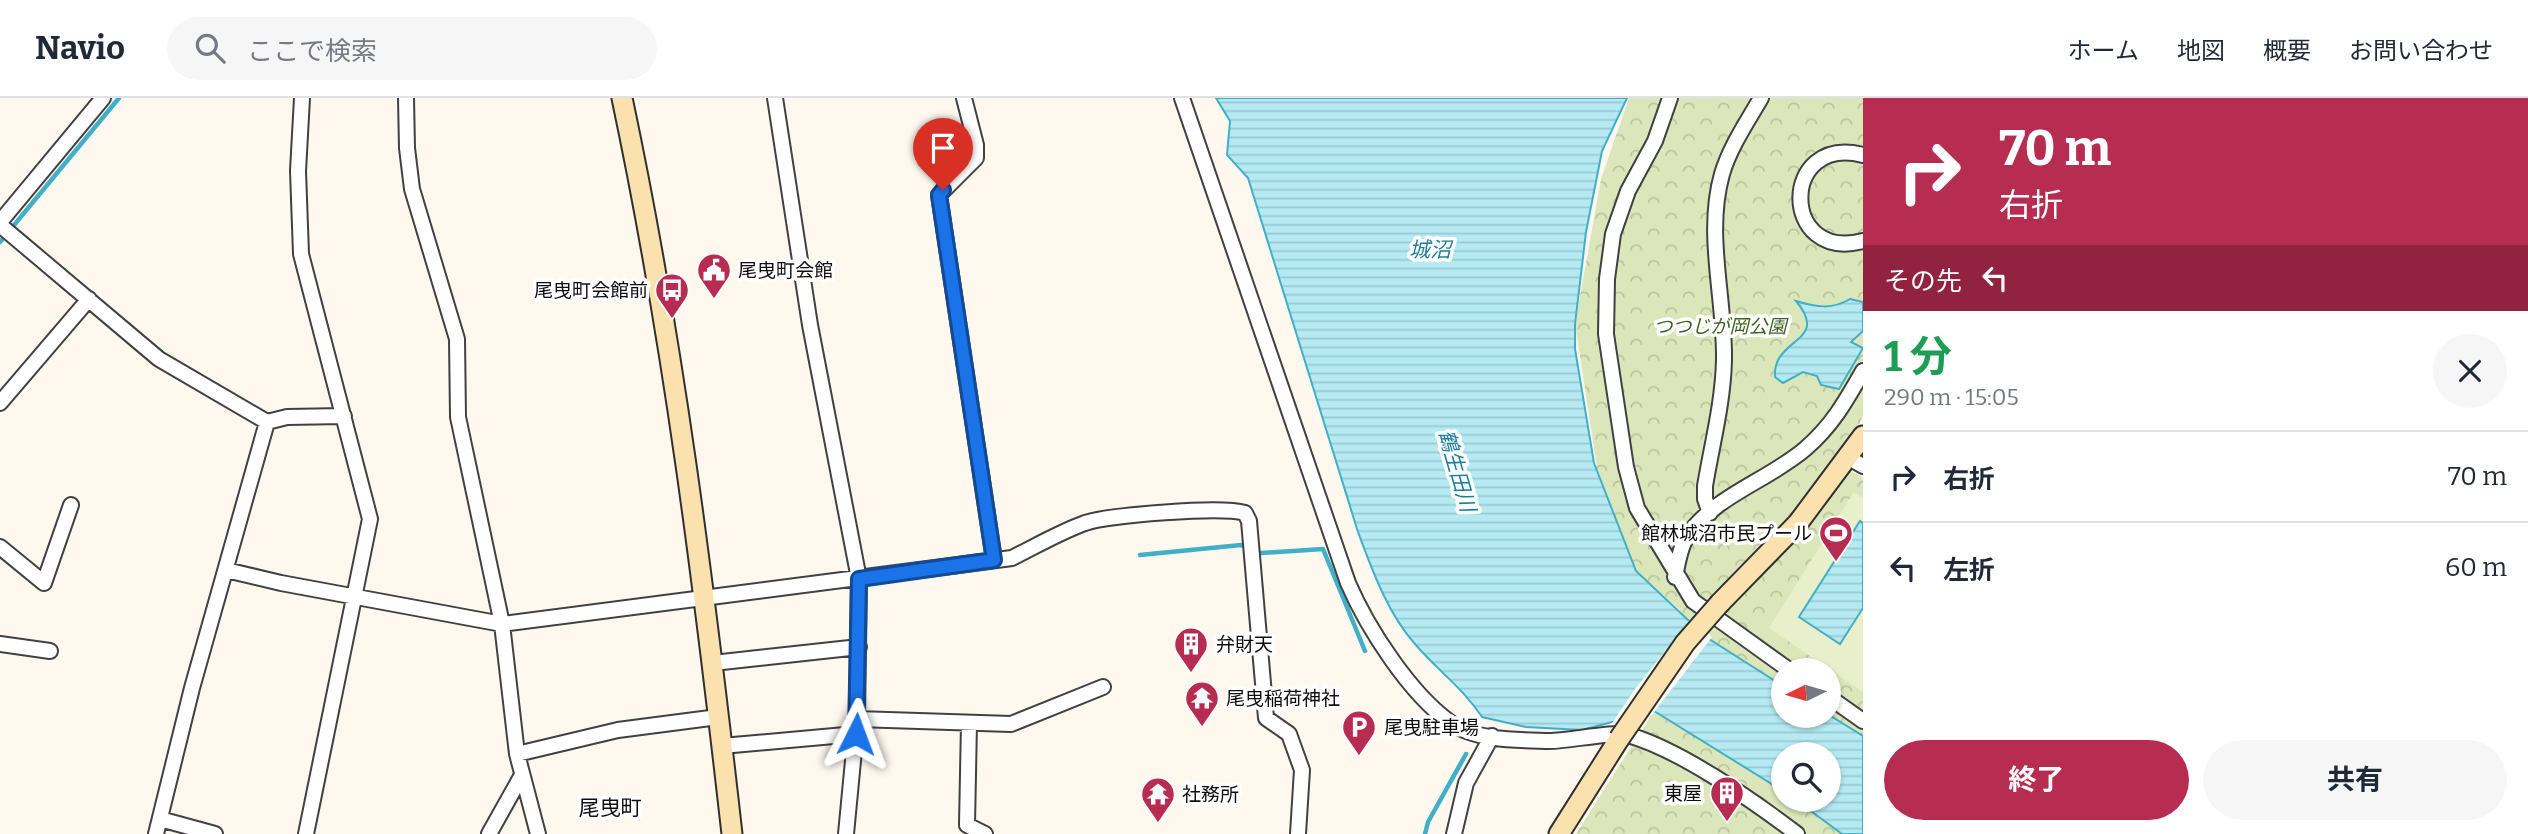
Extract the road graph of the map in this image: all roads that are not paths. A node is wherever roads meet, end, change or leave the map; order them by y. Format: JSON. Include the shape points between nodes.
{"nodes":[{"id":1,"x":103,"y":98,"type":"edge"},
{"id":2,"x":302,"y":98,"type":"edge"},
{"id":3,"x":406,"y":98,"type":"edge"},
{"id":4,"x":622,"y":98,"type":"edge"},
{"id":5,"x":775,"y":98,"type":"edge"},
{"id":6,"x":964,"y":98,"type":"edge"},
{"id":7,"x":1182,"y":98,"type":"edge"},
{"id":8,"x":1670,"y":98,"type":"edge"},
{"id":9,"x":1761,"y":98,"type":"edge"},
{"id":10,"x":1863,"y":155,"type":"edge"},
{"id":11,"x":0,"y":224,"type":"edge"},
{"id":12,"x":1863,"y":241,"type":"edge"},
{"id":13,"x":89,"y":299,"type":"junction"},
{"id":14,"x":1863,"y":371,"type":"edge"},
{"id":15,"x":0,"y":403,"type":"edge"},
{"id":16,"x":344,"y":416,"type":"junction"},
{"id":17,"x":267,"y":422,"type":"junction"},
{"id":18,"x":1863,"y":436,"type":"edge"},
{"id":19,"x":1856,"y":462,"type":"edge"},
{"id":20,"x":71,"y":505,"type":"dead end"},
{"id":21,"x":1710,"y":513,"type":"junction"},
{"id":22,"x":0,"y":547,"type":"edge"},
{"id":23,"x":994,"y":560,"type":"junction"},
{"id":24,"x":226,"y":570,"type":"junction"},
{"id":25,"x":1675,"y":576,"type":"junction"},
{"id":26,"x":859,"y":579,"type":"junction"},
{"id":27,"x":354,"y":597,"type":"junction"},
{"id":28,"x":706,"y":598,"type":"junction"},
{"id":29,"x":502,"y":624,"type":"junction"},
{"id":30,"x":0,"y":644,"type":"edge"},
{"id":31,"x":859,"y":647,"type":"junction"},
{"id":32,"x":50,"y":651,"type":"dead end"},
{"id":33,"x":1772,"y":658,"type":"edge"},
{"id":34,"x":713,"y":663,"type":"junction"},
{"id":35,"x":1103,"y":687,"type":"dead end"},
{"id":36,"x":1841,"y":705,"type":"edge"},
{"id":37,"x":718,"y":717,"type":"junction"},
{"id":38,"x":1863,"y":721,"type":"edge"},
{"id":39,"x":969,"y":723,"type":"junction"},
{"id":40,"x":857,"y":727,"type":"junction"},
{"id":41,"x":1492,"y":736,"type":"junction"},
{"id":42,"x":722,"y":746,"type":"junction"},
{"id":43,"x":517,"y":754,"type":"junction"},
{"id":44,"x":522,"y":775,"type":"junction"},
{"id":45,"x":160,"y":819,"type":"junction"},
{"id":46,"x":156,"y":834,"type":"edge"},
{"id":47,"x":215,"y":834,"type":"edge"},
{"id":48,"x":306,"y":834,"type":"edge"},
{"id":49,"x":489,"y":834,"type":"edge"},
{"id":50,"x":538,"y":834,"type":"edge"},
{"id":51,"x":732,"y":834,"type":"edge"},
{"id":52,"x":846,"y":834,"type":"edge"},
{"id":53,"x":985,"y":834,"type":"edge"},
{"id":54,"x":1298,"y":834,"type":"edge"},
{"id":55,"x":1454,"y":834,"type":"edge"},
{"id":56,"x":1559,"y":834,"type":"edge"},
{"id":57,"x":1797,"y":834,"type":"edge"}],
"edges":[{"from":1,"to":11,"type":"street"},
{"from":2,"to":16,"type":"street","via":[[298,172],[301,254]]},
{"from":3,"to":29,"type":"street","via":[[412,189],[457,339],[458,417]]},
{"from":4,"to":28,"type":"street","via":[[657,277]]},
{"from":5,"to":26,"type":"street","via":[[810,325]]},
{"from":6,"to":23,"type":"street","via":[[976,158],[939,195]]},
{"from":7,"to":41,"type":"street","via":[[1358,607],[1381,646],[1442,715],[1464,729]]},
{"from":8,"to":25,"type":"street","via":[[1613,234],[1606,334],[1626,467],[1637,508]]},
{"from":9,"to":21,"type":"street","via":[[1733,149],[1718,196],[1715,244],[1724,358],[1720,409],[1705,486]]},
{"from":10,"to":12,"type":"street","via":[[1835,153],[1821,159],[1802,181],[1799,195],[1808,226],[1819,237],[1849,245]]},
{"from":11,"to":13,"type":"street"},
{"from":13,"to":15,"type":"street"},
{"from":13,"to":17,"type":"street","via":[[159,359]]},
{"from":14,"to":21,"type":"street","via":[[1823,433]]},
{"from":16,"to":17,"type":"street"},
{"from":16,"to":27,"type":"street","via":[[370,519]]},
{"from":17,"to":24,"type":"street"},
{"from":18,"to":19,"type":"street"},
{"from":19,"to":56,"type":"street","bridge":true,"via":[[1685,643]]},
{"from":20,"to":22,"type":"street","via":[[44,583]]},
{"from":21,"to":25,"type":"street","via":[[1687,536]]},
{"from":23,"to":26,"type":"street"},
{"from":23,"to":54,"type":"street","via":[[1012,558],[1086,523],[1180,511],[1245,513],[1266,719],[1289,734],[1302,770]]},
{"from":24,"to":27,"type":"street"},
{"from":24,"to":45,"type":"street"},
{"from":25,"to":33,"type":"street","via":[[1693,601]]},
{"from":26,"to":28,"type":"street"},
{"from":26,"to":31,"type":"street"},
{"from":27,"to":29,"type":"street"},
{"from":27,"to":48,"type":"street"},
{"from":28,"to":29,"type":"street"},
{"from":28,"to":34,"type":"street"},
{"from":29,"to":43,"type":"street"},
{"from":30,"to":32,"type":"street"},
{"from":31,"to":34,"type":"street"},
{"from":31,"to":40,"type":"street"},
{"from":34,"to":37,"type":"street"},
{"from":35,"to":39,"type":"street","via":[[1012,724]]},
{"from":36,"to":38,"type":"street"},
{"from":37,"to":42,"type":"street"},
{"from":37,"to":43,"type":"street","via":[[618,730]]},
{"from":39,"to":40,"type":"street"},
{"from":39,"to":53,"type":"street","via":[[967,825]]},
{"from":40,"to":42,"type":"street"},
{"from":40,"to":52,"type":"street"},
{"from":41,"to":55,"type":"street","via":[[1466,783]]},
{"from":41,"to":57,"type":"street","via":[[1573,741],[1625,734],[1694,767]]},
{"from":42,"to":51,"type":"street"},
{"from":43,"to":44,"type":"street"},
{"from":44,"to":49,"type":"street"},
{"from":44,"to":50,"type":"street"},
{"from":45,"to":46,"type":"street"},
{"from":45,"to":47,"type":"street"}]}
